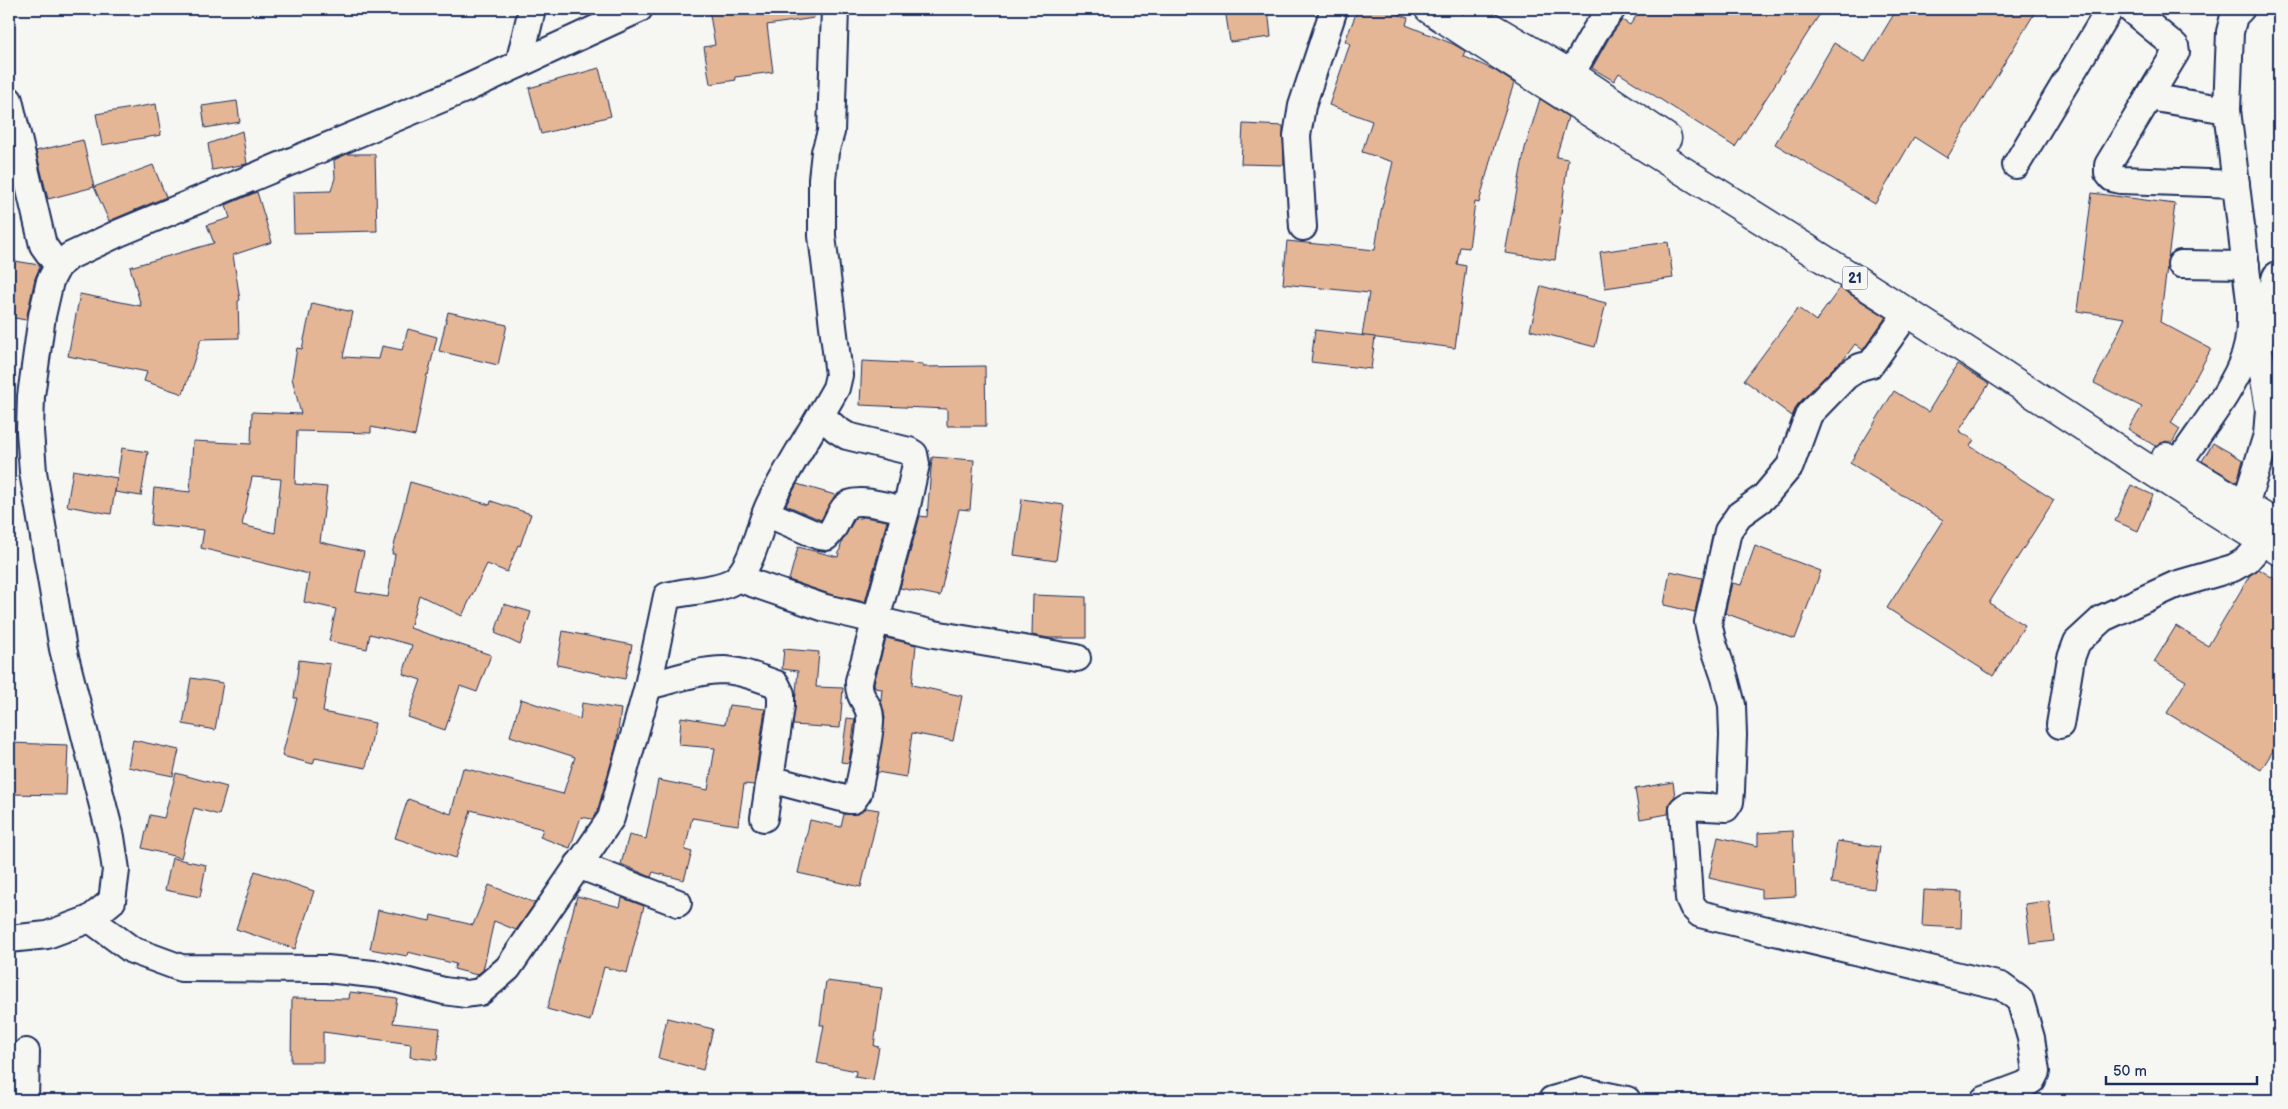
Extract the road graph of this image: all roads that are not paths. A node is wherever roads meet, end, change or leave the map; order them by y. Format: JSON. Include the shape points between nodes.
{"nodes":[{"id":1,"x":532,"y":9,"type":"edge"},
{"id":2,"x":639,"y":9,"type":"edge"},
{"id":3,"x":835,"y":9,"type":"edge"},
{"id":4,"x":1334,"y":9,"type":"edge"},
{"id":5,"x":1429,"y":9,"type":"edge"},
{"id":6,"x":1460,"y":9,"type":"edge"},
{"id":7,"x":1612,"y":9,"type":"edge"},
{"id":8,"x":2110,"y":9,"type":"edge"},
{"id":9,"x":2130,"y":9,"type":"edge"},
{"id":10,"x":2241,"y":9,"type":"edge"},
{"id":11,"x":519,"y":64,"type":"junction"},
{"id":12,"x":1571,"y":74,"type":"junction"},
{"id":13,"x":2149,"y":97,"type":"junction"},
{"id":14,"x":9,"y":100,"type":"edge"},
{"id":15,"x":2227,"y":110,"type":"junction"},
{"id":16,"x":2016,"y":165,"type":"dead end"},
{"id":17,"x":2236,"y":184,"type":"junction"},
{"id":18,"x":1303,"y":227,"type":"dead end"},
{"id":19,"x":2181,"y":264,"type":"dead end"},
{"id":20,"x":2246,"y":265,"type":"junction"},
{"id":21,"x":58,"y":266,"type":"junction"},
{"id":22,"x":2279,"y":274,"type":"edge"},
{"id":23,"x":1911,"y":307,"type":"junction"},
{"id":24,"x":821,"y":415,"type":"junction"},
{"id":25,"x":2178,"y":464,"type":"junction"},
{"id":26,"x":906,"y":510,"type":"junction"},
{"id":27,"x":766,"y":513,"type":"junction"},
{"id":28,"x":2239,"y":513,"type":"junction"},
{"id":29,"x":2274,"y":540,"type":"edge"},
{"id":30,"x":737,"y":578,"type":"junction"},
{"id":31,"x":876,"y":620,"type":"junction"},
{"id":32,"x":1077,"y":658,"type":"dead end"},
{"id":33,"x":648,"y":686,"type":"junction"},
{"id":34,"x":2060,"y":725,"type":"dead end"},
{"id":35,"x":770,"y":779,"type":"junction"},
{"id":36,"x":764,"y":818,"type":"dead end"},
{"id":37,"x":578,"y":865,"type":"junction"},
{"id":38,"x":678,"y":903,"type":"dead end"},
{"id":39,"x":90,"y":920,"type":"junction"},
{"id":40,"x":9,"y":940,"type":"edge"},
{"id":41,"x":26,"y":1052,"type":"dead end"},
{"id":42,"x":25,"y":1100,"type":"edge"},
{"id":43,"x":1552,"y":1100,"type":"edge"},
{"id":44,"x":1627,"y":1100,"type":"edge"},
{"id":45,"x":1984,"y":1100,"type":"edge"}],
"edges":[{"from":1,"to":11,"type":"street"},
{"from":2,"to":11,"type":"street"},
{"from":3,"to":24,"type":"street","via":[[831,132],[822,179],[822,236],[839,375],[836,388]]},
{"from":4,"to":18,"type":"street","via":[[1302,106],[1297,136]]},
{"from":5,"to":23,"type":"highway","number":"21","via":[[1499,56]]},
{"from":6,"to":12,"type":"highway","number":"21"},
{"from":7,"to":12,"type":"street"},
{"from":8,"to":16,"type":"street"},
{"from":9,"to":13,"type":"street","via":[[2175,46],[2174,57]]},
{"from":10,"to":15,"type":"street","via":[[2234,16],[2230,32]]},
{"from":11,"to":21,"type":"street","via":[[119,233],[70,256]]},
{"from":12,"to":23,"type":"highway","number":"21"},
{"from":13,"to":15,"type":"street"},
{"from":13,"to":17,"type":"street","via":[[2108,165],[2112,178]]},
{"from":14,"to":21,"type":"street","via":[[43,245]]},
{"from":15,"to":17,"type":"street"},
{"from":17,"to":20,"type":"street"},
{"from":19,"to":20,"type":"street"},
{"from":20,"to":25,"type":"street","via":[[2251,330],[2246,355],[2236,376]]},
{"from":21,"to":39,"type":"street","via":[[50,281],[42,316],[31,396],[30,431],[33,472],[63,649],[111,837],[116,870],[112,901]]},
{"from":22,"to":28,"type":"street","via":[[2262,325],[2259,349],[2269,409],[2267,435]]},
{"from":23,"to":25,"type":"highway","number":"21"},
{"from":23,"to":28,"type":"highway","number":"21"},
{"from":23,"to":45,"type":"street","via":[[1871,364],[1846,376],[1809,414],[1790,466],[1764,497],[1739,515],[1728,532],[1708,622],[1732,705],[1730,802],[1726,808],[1687,806],[1683,809],[1689,898],[1700,914],[2001,986],[2020,1000],[2036,1072],[2024,1086]]},
{"from":24,"to":26,"type":"street","via":[[847,436],[909,450],[914,454],[916,464]]},
{"from":24,"to":27,"type":"street"},
{"from":25,"to":28,"type":"highway","number":"21"},
{"from":26,"to":27,"type":"street","via":[[851,502],[845,506],[832,532],[826,537]]},
{"from":26,"to":31,"type":"street"},
{"from":27,"to":30,"type":"street","via":[[746,564]]},
{"from":28,"to":29,"type":"highway","number":"21"},
{"from":29,"to":34,"type":"street","via":[[2233,568],[2175,585],[2103,618],[2077,642],[2071,658]]},
{"from":30,"to":31,"type":"street","via":[[825,608]]},
{"from":30,"to":33,"type":"street","via":[[723,586],[667,596]]},
{"from":31,"to":32,"type":"street","via":[[934,634]]},
{"from":31,"to":35,"type":"street","via":[[859,681],[860,696],[871,719],[855,797],[849,800]]},
{"from":33,"to":35,"type":"street","via":[[725,670],[776,684],[781,694],[781,706]]},
{"from":33,"to":37,"type":"street","via":[[611,818]]},
{"from":35,"to":36,"type":"street"},
{"from":37,"to":38,"type":"street"},
{"from":37,"to":39,"type":"street","via":[[508,968],[480,992],[466,994],[382,975],[327,969],[181,968],[132,950]]},
{"from":39,"to":40,"type":"street","via":[[47,935]]},
{"from":41,"to":42,"type":"street"},
{"from":43,"to":44,"type":"street","via":[[1584,1091]]}]}
